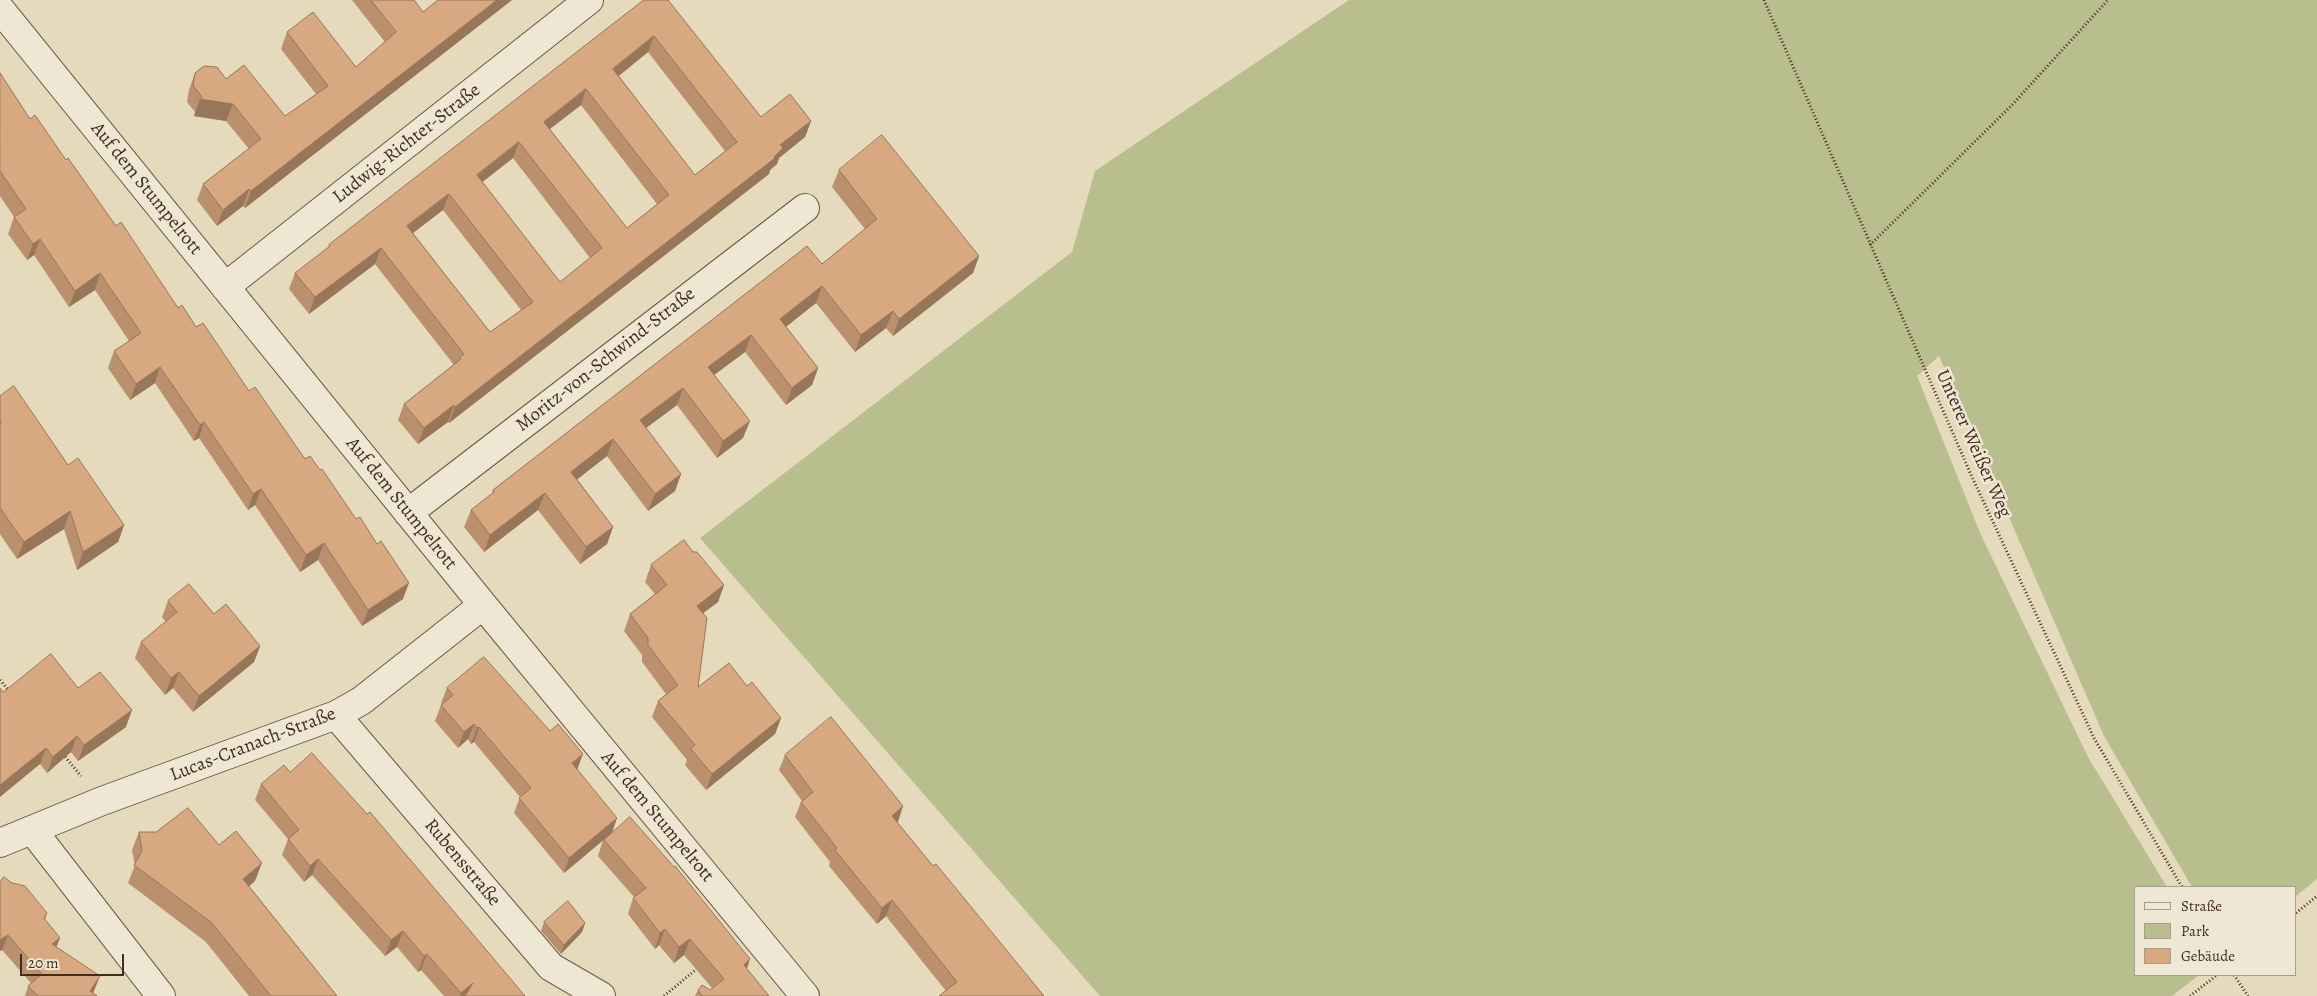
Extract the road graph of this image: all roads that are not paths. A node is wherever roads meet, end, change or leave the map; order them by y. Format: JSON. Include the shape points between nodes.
{"nodes":[{"id":1,"x":589,"y":0,"type":"edge"},
{"id":2,"x":0,"y":9,"type":"edge"},
{"id":3,"x":805,"y":208,"type":"dead end"},
{"id":4,"x":224,"y":288,"type":"junction"},
{"id":5,"x":408,"y":512,"type":"junction"},
{"id":6,"x":483,"y":605,"type":"junction"},
{"id":7,"x":336,"y":716,"type":"junction"},
{"id":8,"x":33,"y":830,"type":"junction"},
{"id":9,"x":0,"y":843,"type":"edge"},
{"id":10,"x":161,"y":996,"type":"edge"},
{"id":11,"x":602,"y":996,"type":"edge"},
{"id":12,"x":805,"y":996,"type":"edge"}],
"edges":[{"from":1,"to":4,"type":"street","name":"Ludwig-Richter-Straße"},
{"from":2,"to":4,"type":"street","name":"Auf dem Stumpelrott"},
{"from":3,"to":5,"type":"street","name":"Moritz-von-Schwind-Straße"},
{"from":4,"to":5,"type":"street","name":"Auf dem Stumpelrott"},
{"from":5,"to":6,"type":"street","name":"Auf dem Stumpelrott"},
{"from":6,"to":7,"type":"street","name":"Lucas-Cranach-Straße","via":[[361,701]]},
{"from":6,"to":12,"type":"street","name":"Auf dem Stumpelrott"},
{"from":7,"to":8,"type":"street","name":"Lucas-Cranach-Straße"},
{"from":7,"to":11,"type":"street","name":"Rubensstraße","via":[[551,967]]},
{"from":8,"to":9,"type":"street","name":"Lucas-Cranach-Straße"},
{"from":8,"to":10,"type":"street"}]}
